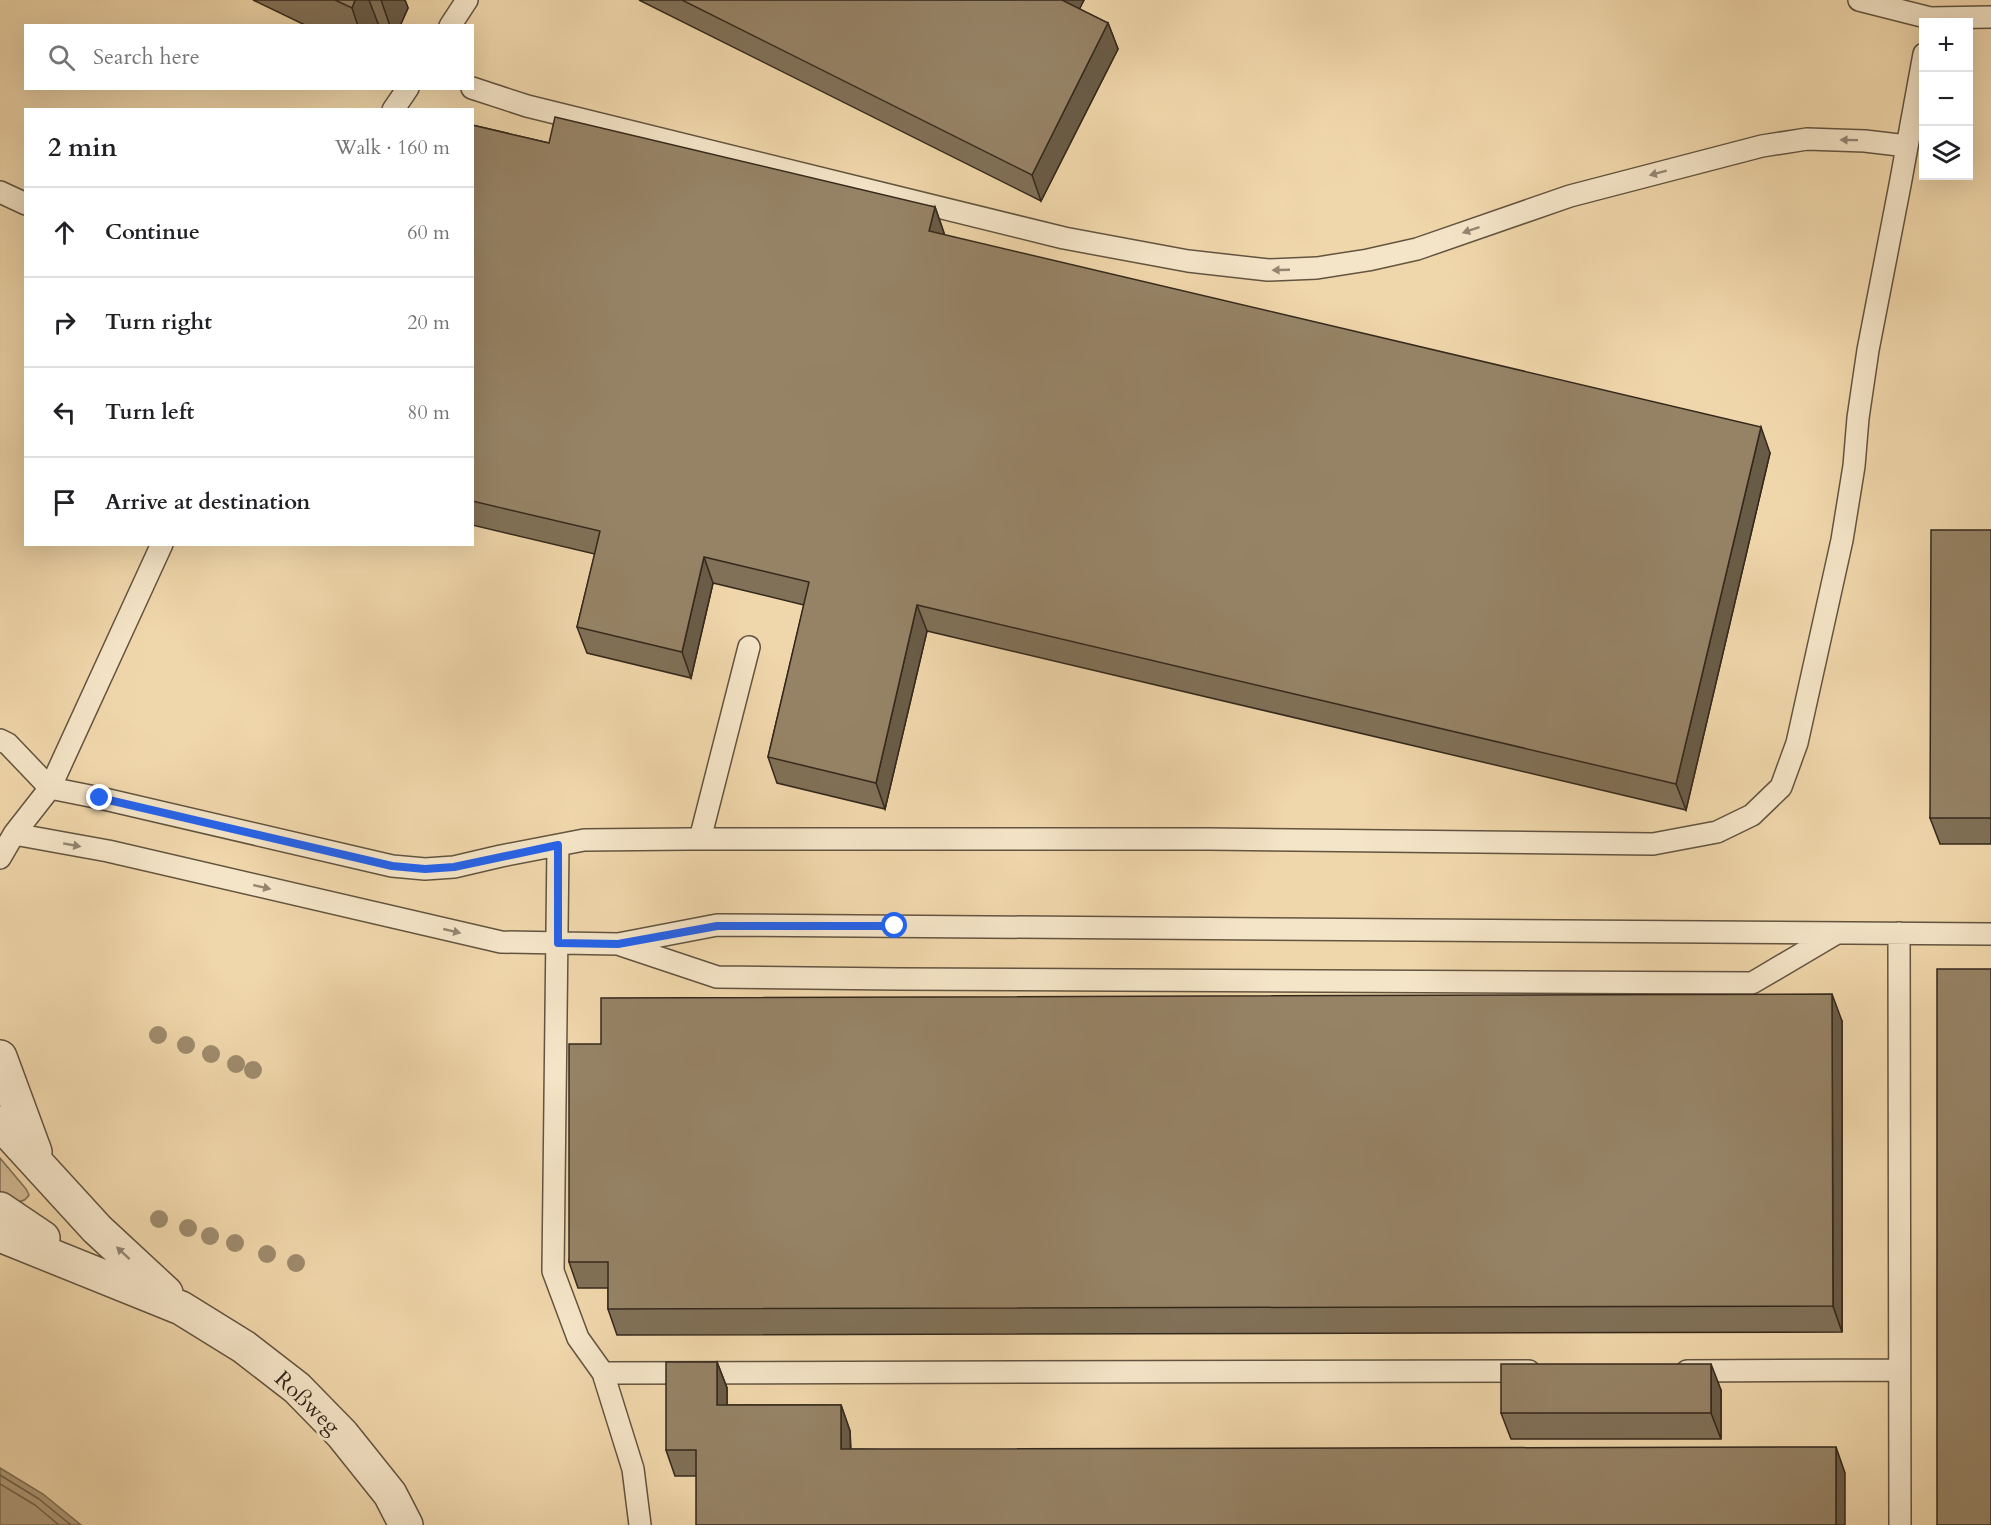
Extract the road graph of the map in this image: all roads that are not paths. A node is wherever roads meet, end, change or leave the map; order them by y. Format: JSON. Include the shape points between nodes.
{"nodes":[{"id":1,"x":467,"y":0,"type":"edge"},
{"id":2,"x":1859,"y":0,"type":"edge"},
{"id":3,"x":1931,"y":13,"type":"edge"},
{"id":4,"x":1991,"y":17,"type":"edge"},
{"id":5,"x":451,"y":24,"type":"edge"},
{"id":6,"x":1920,"y":72,"type":"edge"},
{"id":7,"x":474,"y":89,"type":"edge"},
{"id":8,"x":407,"y":90,"type":"edge"},
{"id":9,"x":394,"y":108,"type":"edge"},
{"id":10,"x":1907,"y":146,"type":"junction"},
{"id":11,"x":0,"y":192,"type":"edge"},
{"id":12,"x":24,"y":203,"type":"edge"},
{"id":13,"x":161,"y":546,"type":"edge"},
{"id":14,"x":749,"y":647,"type":"dead end"},
{"id":15,"x":0,"y":740,"type":"edge"},
{"id":16,"x":50,"y":788,"type":"junction"},
{"id":17,"x":14,"y":834,"type":"junction"},
{"id":18,"x":700,"y":838,"type":"junction"},
{"id":19,"x":558,"y":845,"type":"junction"},
{"id":20,"x":0,"y":858,"type":"edge"},
{"id":21,"x":1837,"y":933,"type":"junction"},
{"id":22,"x":1899,"y":933,"type":"junction"},
{"id":23,"x":1991,"y":934,"type":"edge"},
{"id":24,"x":558,"y":943,"type":"junction"},
{"id":25,"x":618,"y":944,"type":"junction"},
{"id":26,"x":0,"y":1057,"type":"edge"},
{"id":27,"x":0,"y":1123,"type":"edge"},
{"id":28,"x":41,"y":1168,"type":"junction"},
{"id":29,"x":0,"y":1209,"type":"edge"},
{"id":30,"x":0,"y":1235,"type":"edge"},
{"id":31,"x":92,"y":1272,"type":"junction"},
{"id":32,"x":181,"y":1308,"type":"junction"},
{"id":33,"x":1899,"y":1370,"type":"junction"},
{"id":34,"x":1554,"y":1371,"type":"edge"},
{"id":35,"x":1673,"y":1371,"type":"edge"},
{"id":36,"x":603,"y":1372,"type":"junction"},
{"id":37,"x":406,"y":1525,"type":"edge"},
{"id":38,"x":640,"y":1525,"type":"edge"},
{"id":39,"x":1900,"y":1525,"type":"edge"}],
"edges":[{"from":1,"to":5,"type":"lane"},
{"from":2,"to":3,"type":"lane"},
{"from":3,"to":4,"type":"lane"},
{"from":6,"to":10,"type":"lane"},
{"from":10,"to":7,"type":"lane","one_way":true,"via":[[1807,140],[1762,146],[1570,196],[1417,249],[1317,268],[1268,270],[1188,261],[1064,238],[527,106]]},
{"from":8,"to":9,"type":"lane"},
{"from":10,"to":18,"type":"lane","via":[[1868,350],[1842,540],[1797,743],[1781,787],[1752,815],[1717,832],[1653,844],[1208,838]]},
{"from":11,"to":12,"type":"lane"},
{"from":13,"to":16,"type":"lane"},
{"from":14,"to":18,"type":"lane"},
{"from":15,"to":16,"type":"lane"},
{"from":16,"to":17,"type":"lane"},
{"from":16,"to":19,"type":"lane","via":[[392,866],[454,867]]},
{"from":17,"to":20,"type":"lane"},
{"from":17,"to":24,"type":"lane","one_way":true,"via":[[108,851],[501,942]]},
{"from":18,"to":19,"type":"lane","via":[[584,840]]},
{"from":19,"to":24,"type":"lane"},
{"from":21,"to":22,"type":"lane"},
{"from":21,"to":25,"type":"lane","via":[[717,926]]},
{"from":21,"to":25,"type":"lane","via":[[1752,983],[717,977]]},
{"from":22,"to":23,"type":"lane"},
{"from":22,"to":33,"type":"lane"},
{"from":24,"to":25,"type":"lane"},
{"from":24,"to":36,"type":"lane","via":[[553,1271],[578,1338]]},
{"from":26,"to":28,"type":"street","name":"Roßweg"},
{"from":27,"to":28,"type":"street","name":"Roßweg"},
{"from":32,"to":28,"type":"street","name":"Roßweg","one_way":true,"via":[[97,1229]]},
{"from":29,"to":31,"type":"street","name":"Roßweg"},
{"from":30,"to":31,"type":"street","name":"Roßweg"},
{"from":31,"to":32,"type":"street","name":"Roßweg"},
{"from":32,"to":37,"type":"street","name":"Roßweg","via":[[244,1347],[297,1388],[342,1434],[390,1494]]},
{"from":33,"to":35,"type":"lane"},
{"from":33,"to":39,"type":"lane"},
{"from":34,"to":36,"type":"lane"},
{"from":36,"to":38,"type":"lane","via":[[633,1469]]}]}
